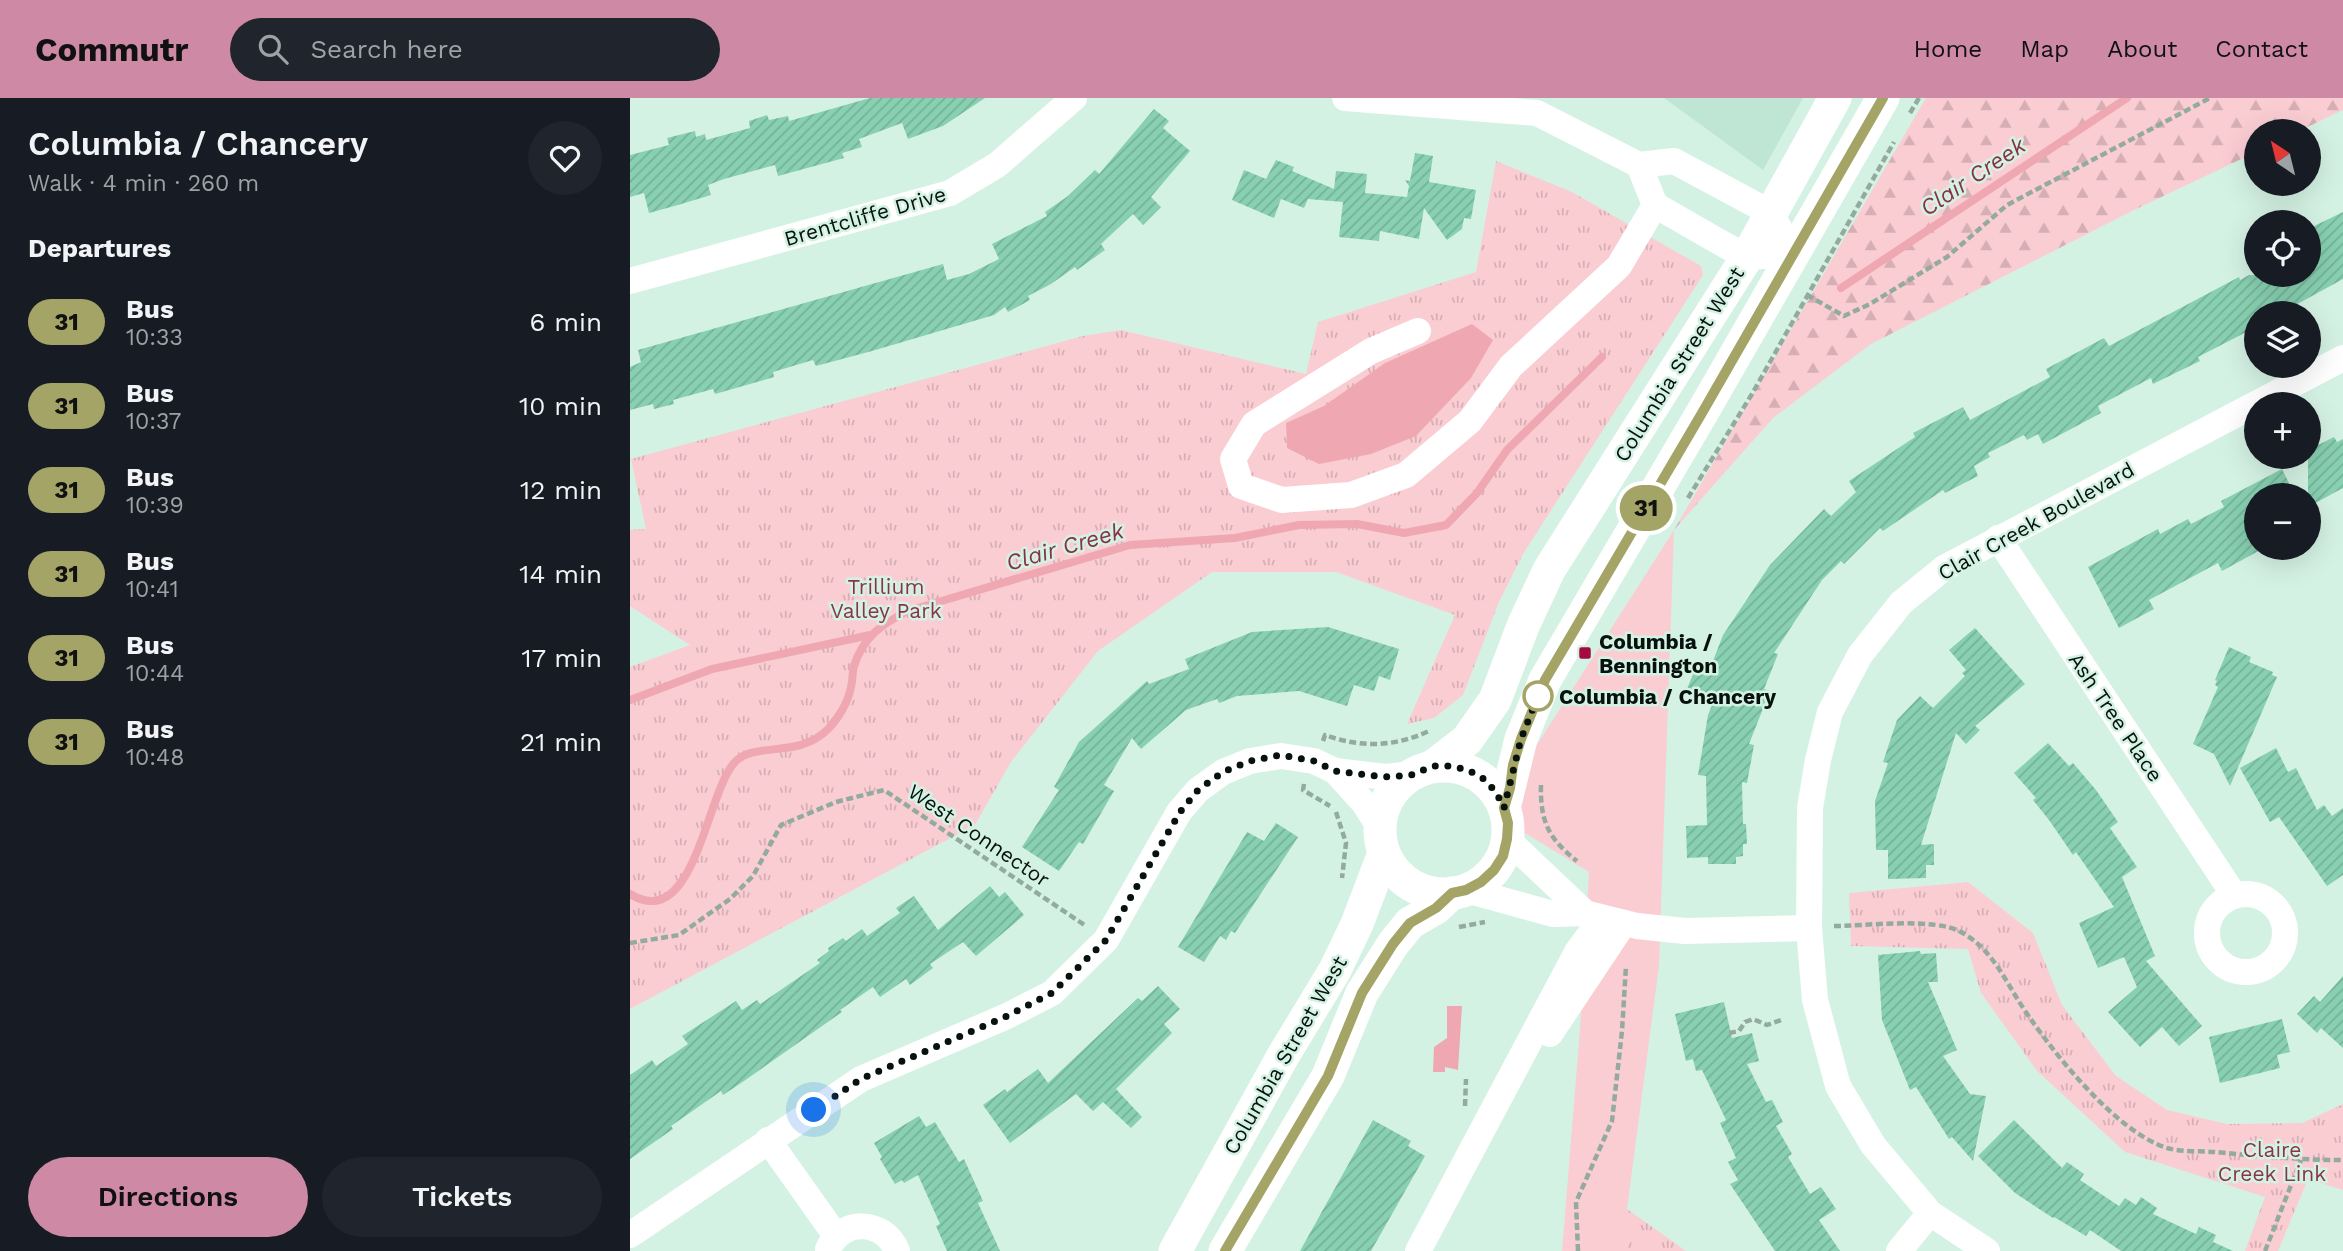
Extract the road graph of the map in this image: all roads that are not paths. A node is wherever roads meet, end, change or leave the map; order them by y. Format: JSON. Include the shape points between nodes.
{"nodes":[{"id":1,"x":1074,"y":98,"type":"edge"},
{"id":2,"x":1345,"y":98,"type":"edge"},
{"id":3,"x":1835,"y":98,"type":"edge"},
{"id":4,"x":1882,"y":98,"type":"edge"},
{"id":5,"x":1639,"y":165,"type":"junction"},
{"id":6,"x":1655,"y":205,"type":"junction"},
{"id":7,"x":1771,"y":214,"type":"junction"},
{"id":8,"x":1794,"y":254,"type":"junction"},
{"id":9,"x":1746,"y":257,"type":"junction"},
{"id":10,"x":630,"y":281,"type":"edge"},
{"id":11,"x":1418,"y":331,"type":"dead end"},
{"id":12,"x":2343,"y":358,"type":"edge"},
{"id":13,"x":1998,"y":538,"type":"junction"},
{"id":14,"x":1335,"y":771,"type":"junction"},
{"id":15,"x":1422,"y":771,"type":"junction"},
{"id":16,"x":1506,"y":824,"type":"junction"},
{"id":17,"x":1382,"y":841,"type":"junction"},
{"id":18,"x":1459,"y":892,"type":"junction"},
{"id":19,"x":2234,"y":895,"type":"dead end"},
{"id":20,"x":1612,"y":920,"type":"junction"},
{"id":21,"x":1821,"y":927,"type":"junction"},
{"id":22,"x":768,"y":1140,"type":"junction"},
{"id":23,"x":1930,"y":1213,"type":"junction"},
{"id":24,"x":630,"y":1234,"type":"edge"},
{"id":25,"x":832,"y":1243,"type":"edge"},
{"id":26,"x":897,"y":1251,"type":"edge"},
{"id":27,"x":1175,"y":1251,"type":"edge"},
{"id":28,"x":1225,"y":1251,"type":"edge"},
{"id":29,"x":1418,"y":1251,"type":"edge"},
{"id":30,"x":1899,"y":1251,"type":"edge"},
{"id":31,"x":1987,"y":1251,"type":"edge"}],
"edges":[{"from":1,"to":10,"type":"street","name":"Brentcliffe Drive","via":[[998,165],[950,194]]},
{"from":2,"to":5,"type":"street","via":[[1536,113]]},
{"from":3,"to":7,"type":"main road","name":"Columbia Street West"},
{"from":4,"to":8,"type":"main road","name":"Columbia Street West"},
{"from":5,"to":6,"type":"street"},
{"from":5,"to":7,"type":"street","via":[[1674,162]]},
{"from":6,"to":9,"type":"street"},
{"from":6,"to":11,"type":"street","via":[[1619,266],[1511,366],[1470,421],[1406,475],[1351,495],[1282,500],[1241,486],[1233,459],[1254,424],[1371,351]]},
{"from":7,"to":8,"type":"street"},
{"from":7,"to":9,"type":"main road","name":"Columbia Street West"},
{"from":8,"to":9,"type":"street"},
{"from":8,"to":16,"type":"main road","name":"Columbia Street West","via":[[1545,680],[1521,739]]},
{"from":9,"to":15,"type":"main road","name":"Columbia Street West","via":[[1549,570],[1495,700],[1466,740]]},
{"from":12,"to":13,"type":"street","name":"Clair Creek Boulevard"},
{"from":13,"to":19,"type":"street","name":"Ash Tree Place"},
{"from":13,"to":21,"type":"street","name":"Clair Creek Boulevard","via":[[1944,568],[1901,603],[1860,655],[1830,712],[1810,808]]},
{"from":14,"to":15,"type":"street","via":[[1385,777]]},
{"from":14,"to":17,"type":"street","via":[[1364,803]]},
{"from":14,"to":22,"type":"street","via":[[1314,761],[1281,755],[1223,772],[1198,790],[1180,812],[1106,940],[1052,993],[861,1079]]},
{"from":15,"to":16,"type":"main road","via":[[1460,768],[1484,779],[1496,792]]},
{"from":15,"to":17,"type":"main road","via":[[1389,797]]},
{"from":16,"to":18,"type":"main road","via":[[1503,856],[1494,870]]},
{"from":16,"to":20,"type":"street"},
{"from":17,"to":18,"type":"main road","via":[[1395,871],[1411,885],[1430,893]]},
{"from":17,"to":27,"type":"main road","name":"Columbia Street West","via":[[1357,924],[1335,970]]},
{"from":18,"to":20,"type":"street","via":[[1553,914]]},
{"from":18,"to":28,"type":"main road","name":"Columbia Street West","via":[[1410,923],[1387,954],[1362,993],[1328,1076]]},
{"from":20,"to":21,"type":"street","via":[[1685,931]]},
{"from":20,"to":29,"type":"street","via":[[1577,952]]},
{"from":21,"to":23,"type":"street","name":"Clair Creek Boulevard","via":[[1815,1000],[1838,1086],[1872,1145]]},
{"from":22,"to":24,"type":"street"},
{"from":22,"to":25,"type":"street"},
{"from":23,"to":30,"type":"street"},
{"from":23,"to":31,"type":"street","name":"Clair Creek Boulevard"},
{"from":25,"to":26,"type":"street","via":[[855,1226],[868,1226],[889,1237]]}]}
